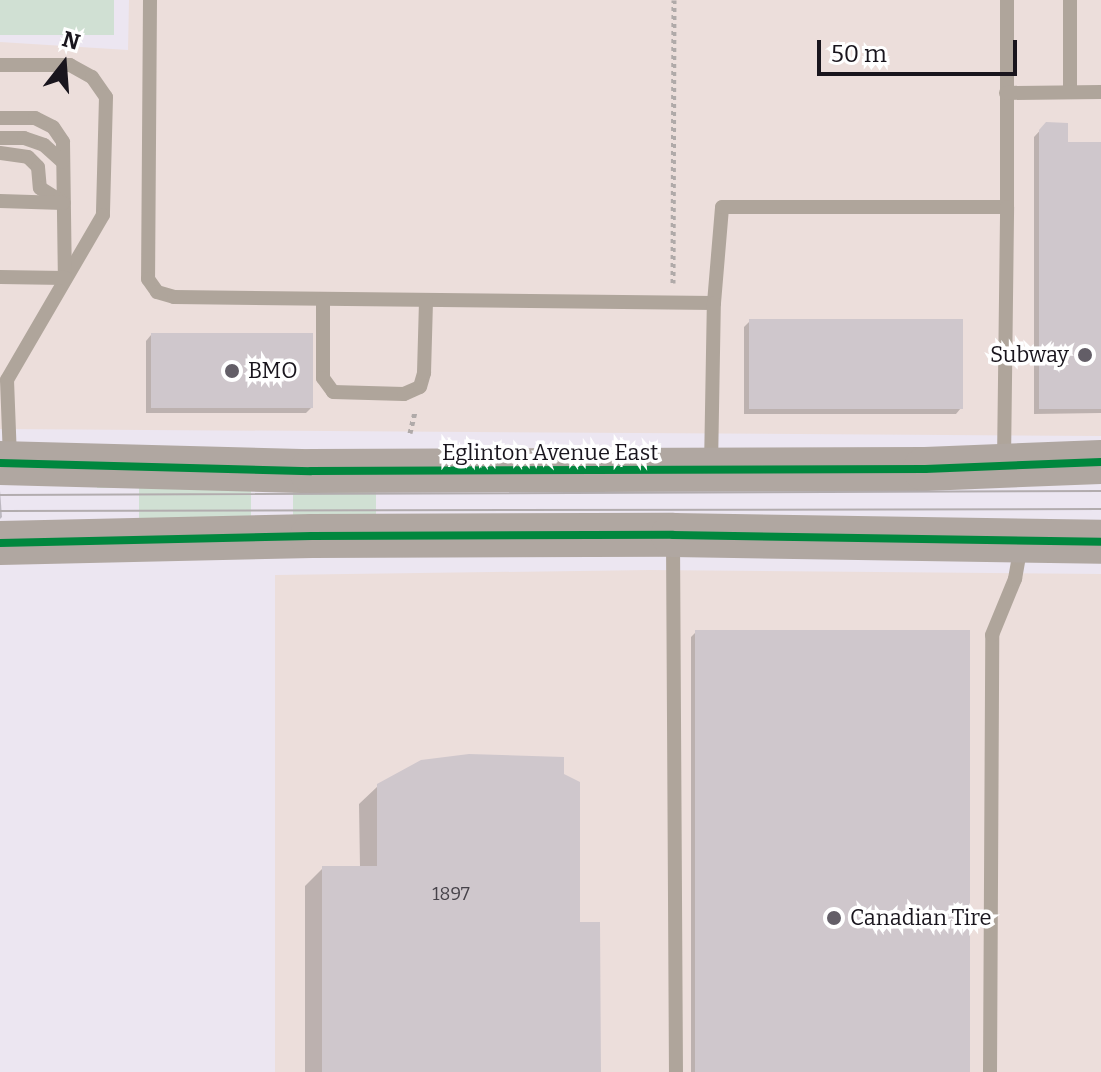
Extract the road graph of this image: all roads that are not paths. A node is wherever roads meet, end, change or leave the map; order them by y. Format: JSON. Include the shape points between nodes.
{"nodes":[{"id":1,"x":150,"y":0,"type":"edge"},
{"id":2,"x":1007,"y":0,"type":"edge"},
{"id":3,"x":1070,"y":0,"type":"edge"},
{"id":4,"x":0,"y":65,"type":"edge"},
{"id":5,"x":1070,"y":92,"type":"junction"},
{"id":6,"x":1101,"y":92,"type":"edge"},
{"id":7,"x":1006,"y":93,"type":"junction"},
{"id":8,"x":0,"y":118,"type":"edge"},
{"id":9,"x":0,"y":138,"type":"edge"},
{"id":10,"x":0,"y":153,"type":"edge"},
{"id":11,"x":63,"y":162,"type":"junction"},
{"id":12,"x":0,"y":201,"type":"edge"},
{"id":13,"x":64,"y":203,"type":"junction"},
{"id":14,"x":1007,"y":207,"type":"junction"},
{"id":15,"x":0,"y":277,"type":"edge"},
{"id":16,"x":65,"y":278,"type":"junction"},
{"id":17,"x":323,"y":299,"type":"junction"},
{"id":18,"x":426,"y":300,"type":"junction"},
{"id":19,"x":714,"y":303,"type":"junction"},
{"id":20,"x":4,"y":380,"type":"edge"},
{"id":21,"x":1101,"y":462,"type":"edge"},
{"id":22,"x":5,"y":463,"type":"edge"},
{"id":23,"x":1004,"y":464,"type":"junction"},
{"id":24,"x":711,"y":470,"type":"junction"},
{"id":25,"x":673,"y":535,"type":"junction"},
{"id":26,"x":1022,"y":542,"type":"junction"},
{"id":27,"x":1101,"y":542,"type":"edge"},
{"id":28,"x":0,"y":543,"type":"edge"},
{"id":29,"x":676,"y":1072,"type":"edge"},
{"id":30,"x":990,"y":1072,"type":"edge"}],
"edges":[{"from":1,"to":17,"type":"lane","via":[[148,279],[157,292],[174,297]]},
{"from":2,"to":7,"type":"lane"},
{"from":3,"to":5,"type":"lane"},
{"from":4,"to":16,"type":"lane","via":[[70,65],[92,77],[106,97],[103,215]]},
{"from":5,"to":6,"type":"lane"},
{"from":5,"to":7,"type":"lane"},
{"from":7,"to":14,"type":"lane"},
{"from":8,"to":11,"type":"lane","via":[[35,118],[53,127],[63,142]]},
{"from":9,"to":11,"type":"lane","via":[[44,145]]},
{"from":10,"to":13,"type":"lane","via":[[28,157],[38,167],[40,188]]},
{"from":11,"to":13,"type":"lane"},
{"from":12,"to":13,"type":"lane"},
{"from":13,"to":16,"type":"lane"},
{"from":14,"to":19,"type":"lane","via":[[722,207]]},
{"from":14,"to":23,"type":"lane"},
{"from":15,"to":16,"type":"lane"},
{"from":16,"to":20,"type":"lane"},
{"from":17,"to":18,"type":"lane"},
{"from":17,"to":18,"type":"lane","via":[[323,378],[333,392],[404,394],[420,387],[424,373]]},
{"from":18,"to":19,"type":"lane"},
{"from":19,"to":24,"type":"lane"},
{"from":20,"to":22,"type":"lane"},
{"from":21,"to":23,"type":"main road","name":"Eglinton Avenue East"},
{"from":22,"to":24,"type":"main road","name":"Eglinton Avenue East","via":[[274,471]]},
{"from":23,"to":24,"type":"main road","name":"Eglinton Avenue East"},
{"from":25,"to":26,"type":"main road"},
{"from":25,"to":28,"type":"main road"},
{"from":25,"to":29,"type":"lane"},
{"from":26,"to":27,"type":"main road"},
{"from":26,"to":30,"type":"lane","via":[[1015,579],[992,635]]}]}
